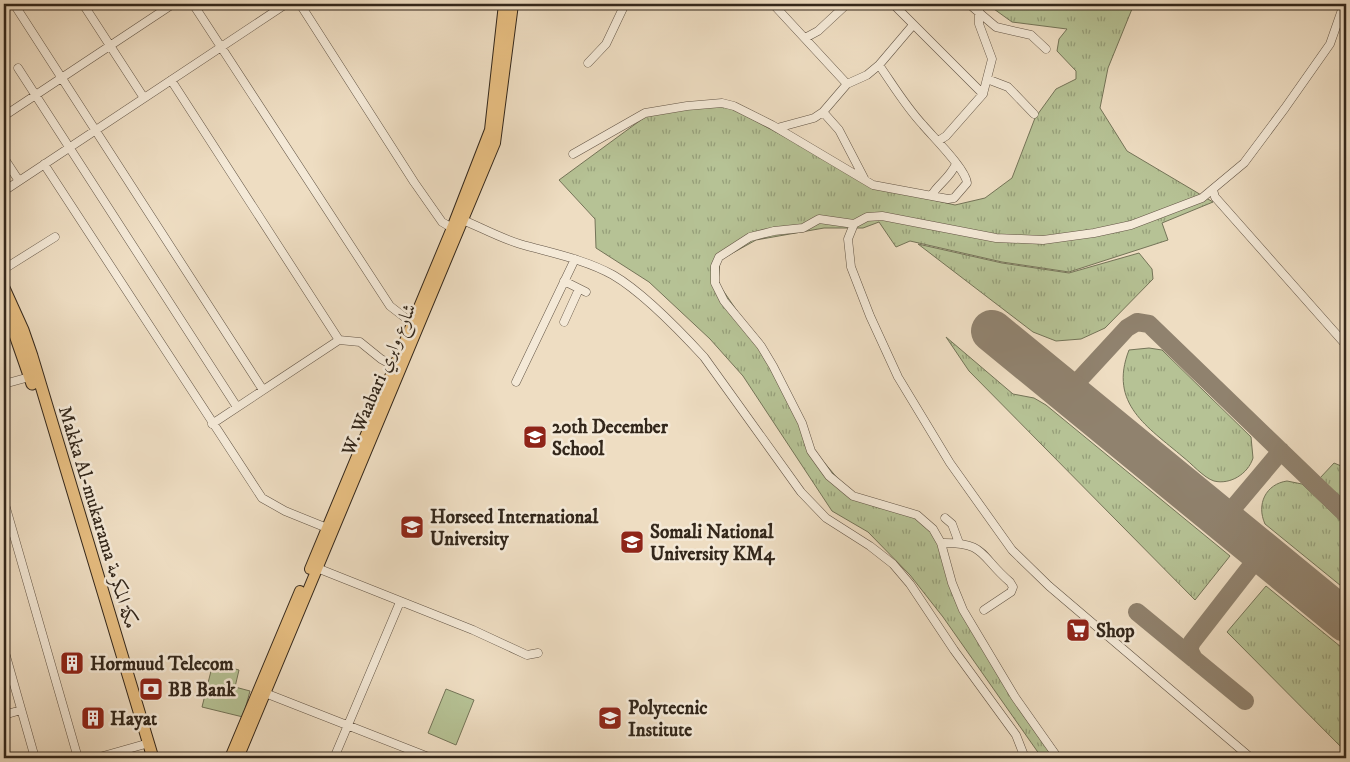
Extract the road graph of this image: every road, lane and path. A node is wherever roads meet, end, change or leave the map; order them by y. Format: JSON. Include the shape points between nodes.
{"nodes":[{"id":1,"x":14,"y":4,"type":"edge"},
{"id":2,"x":83,"y":4,"type":"edge"},
{"id":3,"x":173,"y":4,"type":"edge"},
{"id":4,"x":193,"y":4,"type":"edge"},
{"id":5,"x":286,"y":4,"type":"edge"},
{"id":6,"x":300,"y":4,"type":"edge"},
{"id":7,"x":504,"y":4,"type":"edge"},
{"id":8,"x":513,"y":4,"type":"edge"},
{"id":9,"x":625,"y":4,"type":"edge"},
{"id":10,"x":773,"y":4,"type":"edge"},
{"id":11,"x":846,"y":4,"type":"edge"},
{"id":12,"x":893,"y":4,"type":"edge"},
{"id":13,"x":969,"y":4,"type":"edge"},
{"id":14,"x":1345,"y":5,"type":"edge"},
{"id":15,"x":978,"y":10,"type":"junction"},
{"id":16,"x":913,"y":25,"type":"junction"},
{"id":17,"x":806,"y":38,"type":"junction"},
{"id":18,"x":110,"y":46,"type":"junction"},
{"id":19,"x":222,"y":46,"type":"junction"},
{"id":20,"x":1046,"y":49,"type":"dead end"},
{"id":21,"x":588,"y":63,"type":"dead end"},
{"id":22,"x":879,"y":65,"type":"junction"},
{"id":23,"x":18,"y":68,"type":"dead end"},
{"id":24,"x":61,"y":78,"type":"junction"},
{"id":25,"x":988,"y":79,"type":"junction"},
{"id":26,"x":171,"y":80,"type":"junction"},
{"id":27,"x":847,"y":84,"type":"junction"},
{"id":28,"x":36,"y":94,"type":"junction"},
{"id":29,"x":983,"y":94,"type":"junction"},
{"id":30,"x":144,"y":98,"type":"junction"},
{"id":31,"x":823,"y":112,"type":"junction"},
{"id":32,"x":1034,"y":114,"type":"dead end"},
{"id":33,"x":4,"y":116,"type":"edge"},
{"id":34,"x":777,"y":128,"type":"junction"},
{"id":35,"x":95,"y":130,"type":"junction"},
{"id":36,"x":938,"y":141,"type":"junction"},
{"id":37,"x":70,"y":147,"type":"junction"},
{"id":38,"x":574,"y":154,"type":"dead end"},
{"id":39,"x":4,"y":158,"type":"edge"},
{"id":40,"x":44,"y":164,"type":"junction"},
{"id":41,"x":956,"y":164,"type":"junction"},
{"id":42,"x":864,"y":178,"type":"junction"},
{"id":43,"x":19,"y":181,"type":"junction"},
{"id":44,"x":1213,"y":190,"type":"junction"},
{"id":45,"x":4,"y":191,"type":"edge"},
{"id":46,"x":932,"y":195,"type":"junction"},
{"id":47,"x":463,"y":220,"type":"junction"},
{"id":48,"x":854,"y":224,"type":"junction"},
{"id":49,"x":452,"y":228,"type":"junction"},
{"id":50,"x":55,"y":237,"type":"dead end"},
{"id":51,"x":575,"y":259,"type":"junction"},
{"id":52,"x":4,"y":270,"type":"edge"},
{"id":53,"x":564,"y":281,"type":"junction"},
{"id":54,"x":4,"y":288,"type":"edge"},
{"id":55,"x":4,"y":304,"type":"edge"},
{"id":56,"x":564,"y":322,"type":"dead end"},
{"id":57,"x":412,"y":323,"type":"junction"},
{"id":58,"x":339,"y":340,"type":"junction"},
{"id":59,"x":1346,"y":345,"type":"edge"},
{"id":60,"x":394,"y":366,"type":"junction"},
{"id":61,"x":34,"y":375,"type":"junction"},
{"id":62,"x":516,"y":382,"type":"dead end"},
{"id":63,"x":4,"y":384,"type":"edge"},
{"id":64,"x":263,"y":390,"type":"junction"},
{"id":65,"x":237,"y":407,"type":"junction"},
{"id":66,"x":212,"y":424,"type":"junction"},
{"id":67,"x":4,"y":501,"type":"edge"},
{"id":68,"x":945,"y":518,"type":"dead end"},
{"id":69,"x":327,"y":528,"type":"junction"},
{"id":70,"x":959,"y":542,"type":"junction"},
{"id":71,"x":941,"y":543,"type":"junction"},
{"id":72,"x":317,"y":568,"type":"junction"},
{"id":73,"x":400,"y":602,"type":"junction"},
{"id":74,"x":984,"y":610,"type":"dead end"},
{"id":75,"x":4,"y":649,"type":"edge"},
{"id":76,"x":538,"y":654,"type":"dead end"},
{"id":77,"x":266,"y":693,"type":"junction"},
{"id":78,"x":21,"y":710,"type":"junction"},
{"id":79,"x":4,"y":716,"type":"edge"},
{"id":80,"x":348,"y":724,"type":"junction"},
{"id":81,"x":146,"y":744,"type":"junction"},
{"id":82,"x":35,"y":758,"type":"edge"},
{"id":83,"x":78,"y":758,"type":"edge"},
{"id":84,"x":96,"y":758,"type":"edge"},
{"id":85,"x":147,"y":758,"type":"edge"},
{"id":86,"x":153,"y":758,"type":"edge"},
{"id":87,"x":230,"y":758,"type":"edge"},
{"id":88,"x":238,"y":758,"type":"edge"},
{"id":89,"x":334,"y":758,"type":"edge"},
{"id":90,"x":432,"y":758,"type":"edge"},
{"id":91,"x":1025,"y":758,"type":"edge"},
{"id":92,"x":1058,"y":758,"type":"edge"},
{"id":93,"x":1252,"y":758,"type":"edge"}],
"edges":[{"from":1,"to":24,"type":"street"},
{"from":2,"to":18,"type":"street"},
{"from":3,"to":18,"type":"street"},
{"from":4,"to":19,"type":"street"},
{"from":5,"to":19,"type":"street"},
{"from":6,"to":49,"type":"street","via":[[414,182],[442,222]]},
{"from":7,"to":49,"type":"main road","name":"W. Waabari شارع وابري","via":[[490,130]]},
{"from":8,"to":47,"type":"main road","name":"W. Waabari شارع وابري","via":[[498,133]]},
{"from":9,"to":21,"type":"street","via":[[606,44]]},
{"from":10,"to":17,"type":"street"},
{"from":11,"to":17,"type":"street"},
{"from":12,"to":16,"type":"street"},
{"from":13,"to":15,"type":"street"},
{"from":14,"to":44,"type":"street","via":[[1330,44],[1285,108],[1244,163]]},
{"from":15,"to":20,"type":"street","via":[[996,27],[1031,35]]},
{"from":15,"to":25,"type":"street","via":[[978,24],[992,59]]},
{"from":16,"to":22,"type":"street"},
{"from":16,"to":29,"type":"street"},
{"from":17,"to":27,"type":"street"},
{"from":18,"to":24,"type":"street"},
{"from":18,"to":30,"type":"street"},
{"from":19,"to":26,"type":"street"},
{"from":19,"to":57,"type":"street","via":[[384,298]]},
{"from":22,"to":27,"type":"street"},
{"from":22,"to":36,"type":"street"},
{"from":23,"to":28,"type":"street"},
{"from":24,"to":28,"type":"street"},
{"from":24,"to":35,"type":"street"},
{"from":25,"to":29,"type":"street"},
{"from":25,"to":32,"type":"street","via":[[1008,87]]},
{"from":26,"to":30,"type":"street"},
{"from":26,"to":58,"type":"street"},
{"from":27,"to":31,"type":"street"},
{"from":28,"to":33,"type":"street"},
{"from":28,"to":37,"type":"street"},
{"from":29,"to":36,"type":"street"},
{"from":30,"to":35,"type":"street"},
{"from":31,"to":34,"type":"street","via":[[814,118]]},
{"from":31,"to":42,"type":"street","via":[[839,130]]},
{"from":34,"to":38,"type":"street","via":[[734,106],[687,106],[645,113]]},
{"from":34,"to":42,"type":"street"},
{"from":35,"to":37,"type":"street"},
{"from":35,"to":64,"type":"street"},
{"from":36,"to":41,"type":"street"},
{"from":37,"to":40,"type":"street"},
{"from":37,"to":65,"type":"street"},
{"from":39,"to":43,"type":"street"},
{"from":40,"to":43,"type":"street"},
{"from":40,"to":66,"type":"street"},
{"from":41,"to":46,"type":"street","via":[[950,176]]},
{"from":41,"to":46,"type":"street","via":[[968,183],[960,194],[948,199]]},
{"from":42,"to":46,"type":"street","via":[[873,185]]},
{"from":43,"to":45,"type":"street"},
{"from":44,"to":48,"type":"street","via":[[1202,198],[1131,225],[1094,234],[1043,240],[996,238],[882,216],[867,217]]},
{"from":44,"to":59,"type":"street"},
{"from":47,"to":51,"type":"street","via":[[517,243]]},
{"from":47,"to":72,"type":"main road","name":"W. Waabari شارع وابري"},
{"from":48,"to":71,"type":"street","via":[[820,219],[803,228],[750,237],[718,257],[715,283],[724,301],[773,366],[802,423],[811,451],[828,476],[854,496],[917,516],[933,530]]},
{"from":48,"to":93,"type":"street","via":[[848,239],[851,268],[898,376],[950,463],[1012,550],[1049,586]]},
{"from":49,"to":57,"type":"main road","name":"W. Waabari شارع وابري"},
{"from":50,"to":52,"type":"street"},
{"from":51,"to":53,"type":"street"},
{"from":51,"to":91,"type":"street","via":[[621,280],[693,345],[801,492],[826,518],[893,564],[1016,735]]},
{"from":53,"to":56,"type":"street","via":[[582,290]]},
{"from":53,"to":62,"type":"street"},
{"from":54,"to":61,"type":"highway","name":"Makka Al-mukarama مكة المكرمة","via":[[23,330]]},
{"from":55,"to":61,"type":"highway","name":"Makka Al-mukarama مكة المكرمة"},
{"from":57,"to":60,"type":"main road","name":"W. Waabari شارع وابري"},
{"from":58,"to":60,"type":"street","via":[[360,342],[381,360]]},
{"from":58,"to":64,"type":"street"},
{"from":60,"to":69,"type":"main road","name":"W. Waabari شارع وابري"},
{"from":61,"to":63,"type":"street"},
{"from":61,"to":81,"type":"highway","name":"Makka Al-mukarama مكة المكرمة"},
{"from":64,"to":65,"type":"street"},
{"from":65,"to":66,"type":"street"},
{"from":66,"to":69,"type":"street","via":[[262,498]]},
{"from":67,"to":83,"type":"street"},
{"from":68,"to":70,"type":"street","via":[[952,524]]},
{"from":69,"to":87,"type":"main road","name":"W. Waabari شارع وابري"},
{"from":70,"to":71,"type":"street"},
{"from":70,"to":74,"type":"street","via":[[975,546],[1013,587],[1011,592]]},
{"from":71,"to":92,"type":"street","via":[[963,610],[1015,697]]},
{"from":72,"to":73,"type":"street"},
{"from":72,"to":77,"type":"main road","name":"W. Waabari شارع وابري"},
{"from":73,"to":76,"type":"street","via":[[527,655]]},
{"from":73,"to":80,"type":"street"},
{"from":75,"to":78,"type":"street"},
{"from":77,"to":80,"type":"street"},
{"from":77,"to":88,"type":"main road","name":"W. Waabari شارع وابري"},
{"from":78,"to":79,"type":"street"},
{"from":78,"to":82,"type":"street"},
{"from":80,"to":89,"type":"street"},
{"from":80,"to":90,"type":"street"},
{"from":81,"to":84,"type":"street"},
{"from":81,"to":85,"type":"highway","name":"Makka Al-mukarama مكة المكرمة"},
{"from":81,"to":86,"type":"highway","name":"Makka Al-mukarama مكة المكرمة"}]}
